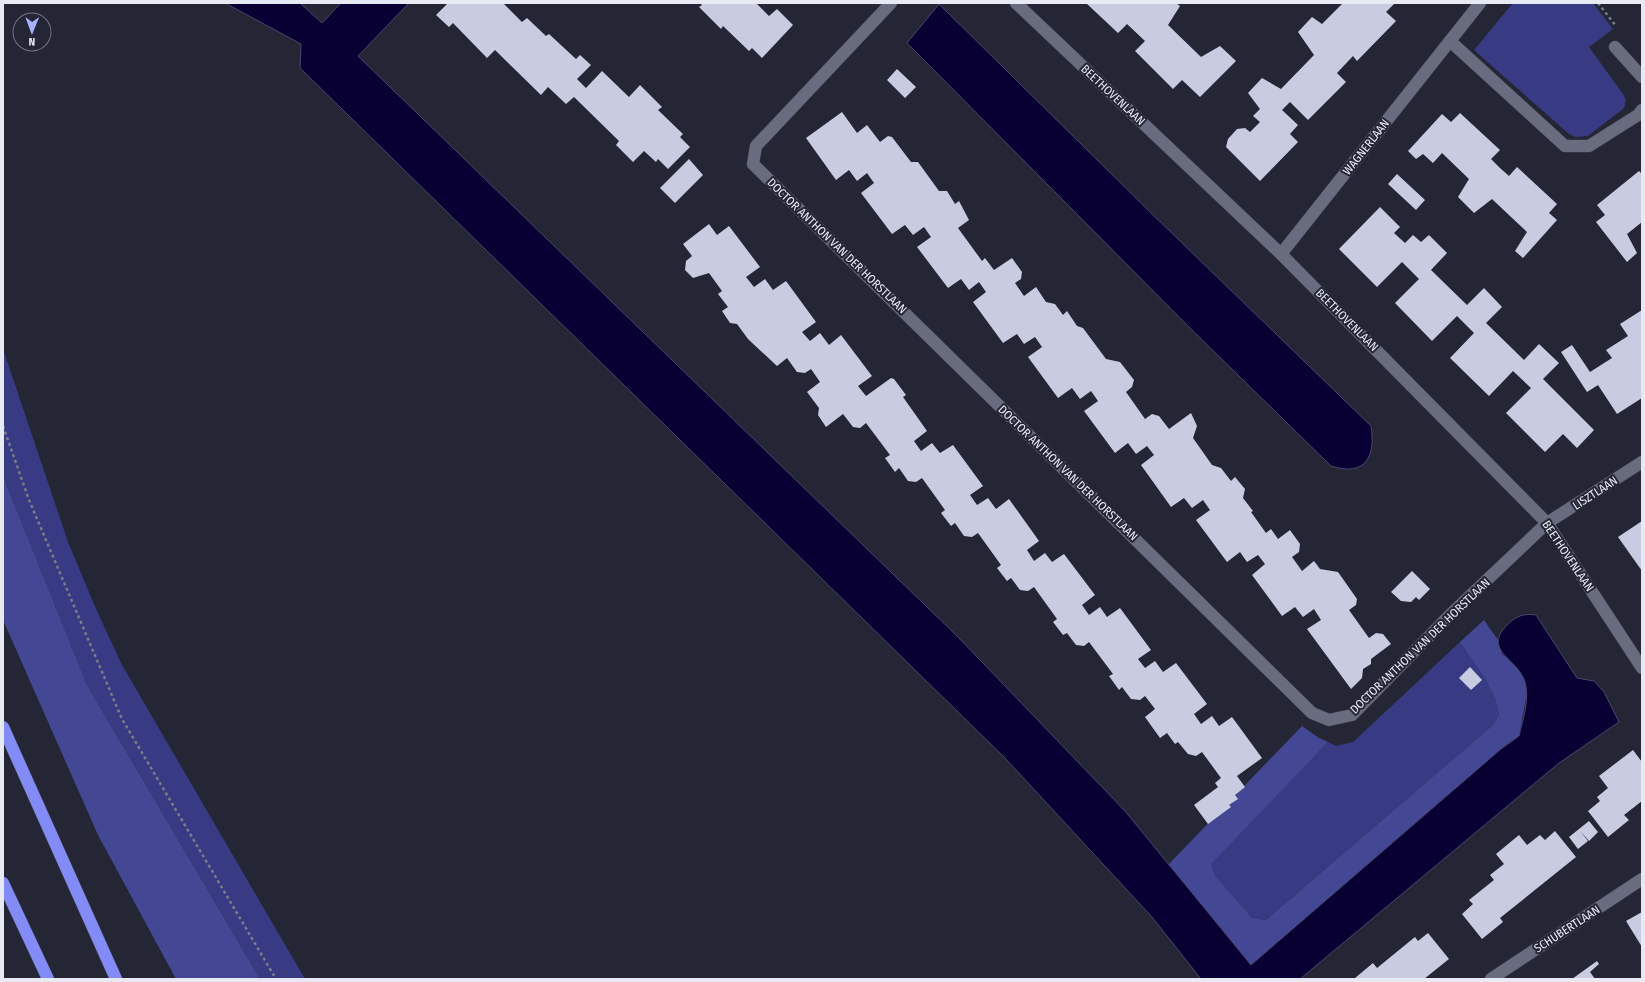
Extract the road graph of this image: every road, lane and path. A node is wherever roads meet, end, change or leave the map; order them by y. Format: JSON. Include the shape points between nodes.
{"nodes":[{"id":1,"x":892,"y":3,"type":"edge"},
{"id":2,"x":1016,"y":3,"type":"edge"},
{"id":3,"x":1480,"y":3,"type":"edge"},
{"id":4,"x":1598,"y":3,"type":"edge"},
{"id":5,"x":1450,"y":41,"type":"junction"},
{"id":6,"x":1614,"y":47,"type":"joint"},
{"id":7,"x":1642,"y":77,"type":"edge"},
{"id":8,"x":1642,"y":110,"type":"edge"},
{"id":9,"x":1281,"y":254,"type":"junction"},
{"id":10,"x":3,"y":426,"type":"edge"},
{"id":11,"x":1642,"y":462,"type":"edge"},
{"id":12,"x":1547,"y":523,"type":"junction"},
{"id":13,"x":1642,"y":668,"type":"edge"},
{"id":14,"x":3,"y":727,"type":"edge"},
{"id":15,"x":1642,"y":879,"type":"edge"},
{"id":16,"x":3,"y":883,"type":"edge"},
{"id":17,"x":48,"y":979,"type":"edge"},
{"id":18,"x":116,"y":979,"type":"edge"},
{"id":19,"x":276,"y":979,"type":"edge"},
{"id":20,"x":1491,"y":979,"type":"edge"}],
"edges":[{"from":1,"to":12,"type":"street","name":"DOCTOR ANTHON VAN DER HORSTLAAN","via":[[756,146],[753,164],[1312,713],[1329,720],[1352,715],[1452,613]]},
{"from":2,"to":9,"type":"street","name":"BEETHOVENLAAN"},
{"from":3,"to":5,"type":"street","name":"WAGNERLAAN"},
{"from":4,"to":6,"type":"path","via":[[1616,26]]},
{"from":5,"to":8,"type":"street","via":[[1565,146],[1589,146]]},
{"from":5,"to":9,"type":"street","name":"WAGNERLAAN"},
{"from":6,"to":7,"type":"street"},
{"from":9,"to":12,"type":"street","name":"BEETHOVENLAAN"},
{"from":10,"to":19,"type":"path","via":[[29,500],[122,719]]},
{"from":11,"to":12,"type":"street","name":"LISZTLAAN"},
{"from":12,"to":13,"type":"street","name":"BEETHOVENLAAN"},
{"from":14,"to":18,"type":"highway"},
{"from":15,"to":20,"type":"street","name":"SCHUBERTLAAN"},
{"from":16,"to":17,"type":"highway"}]}
